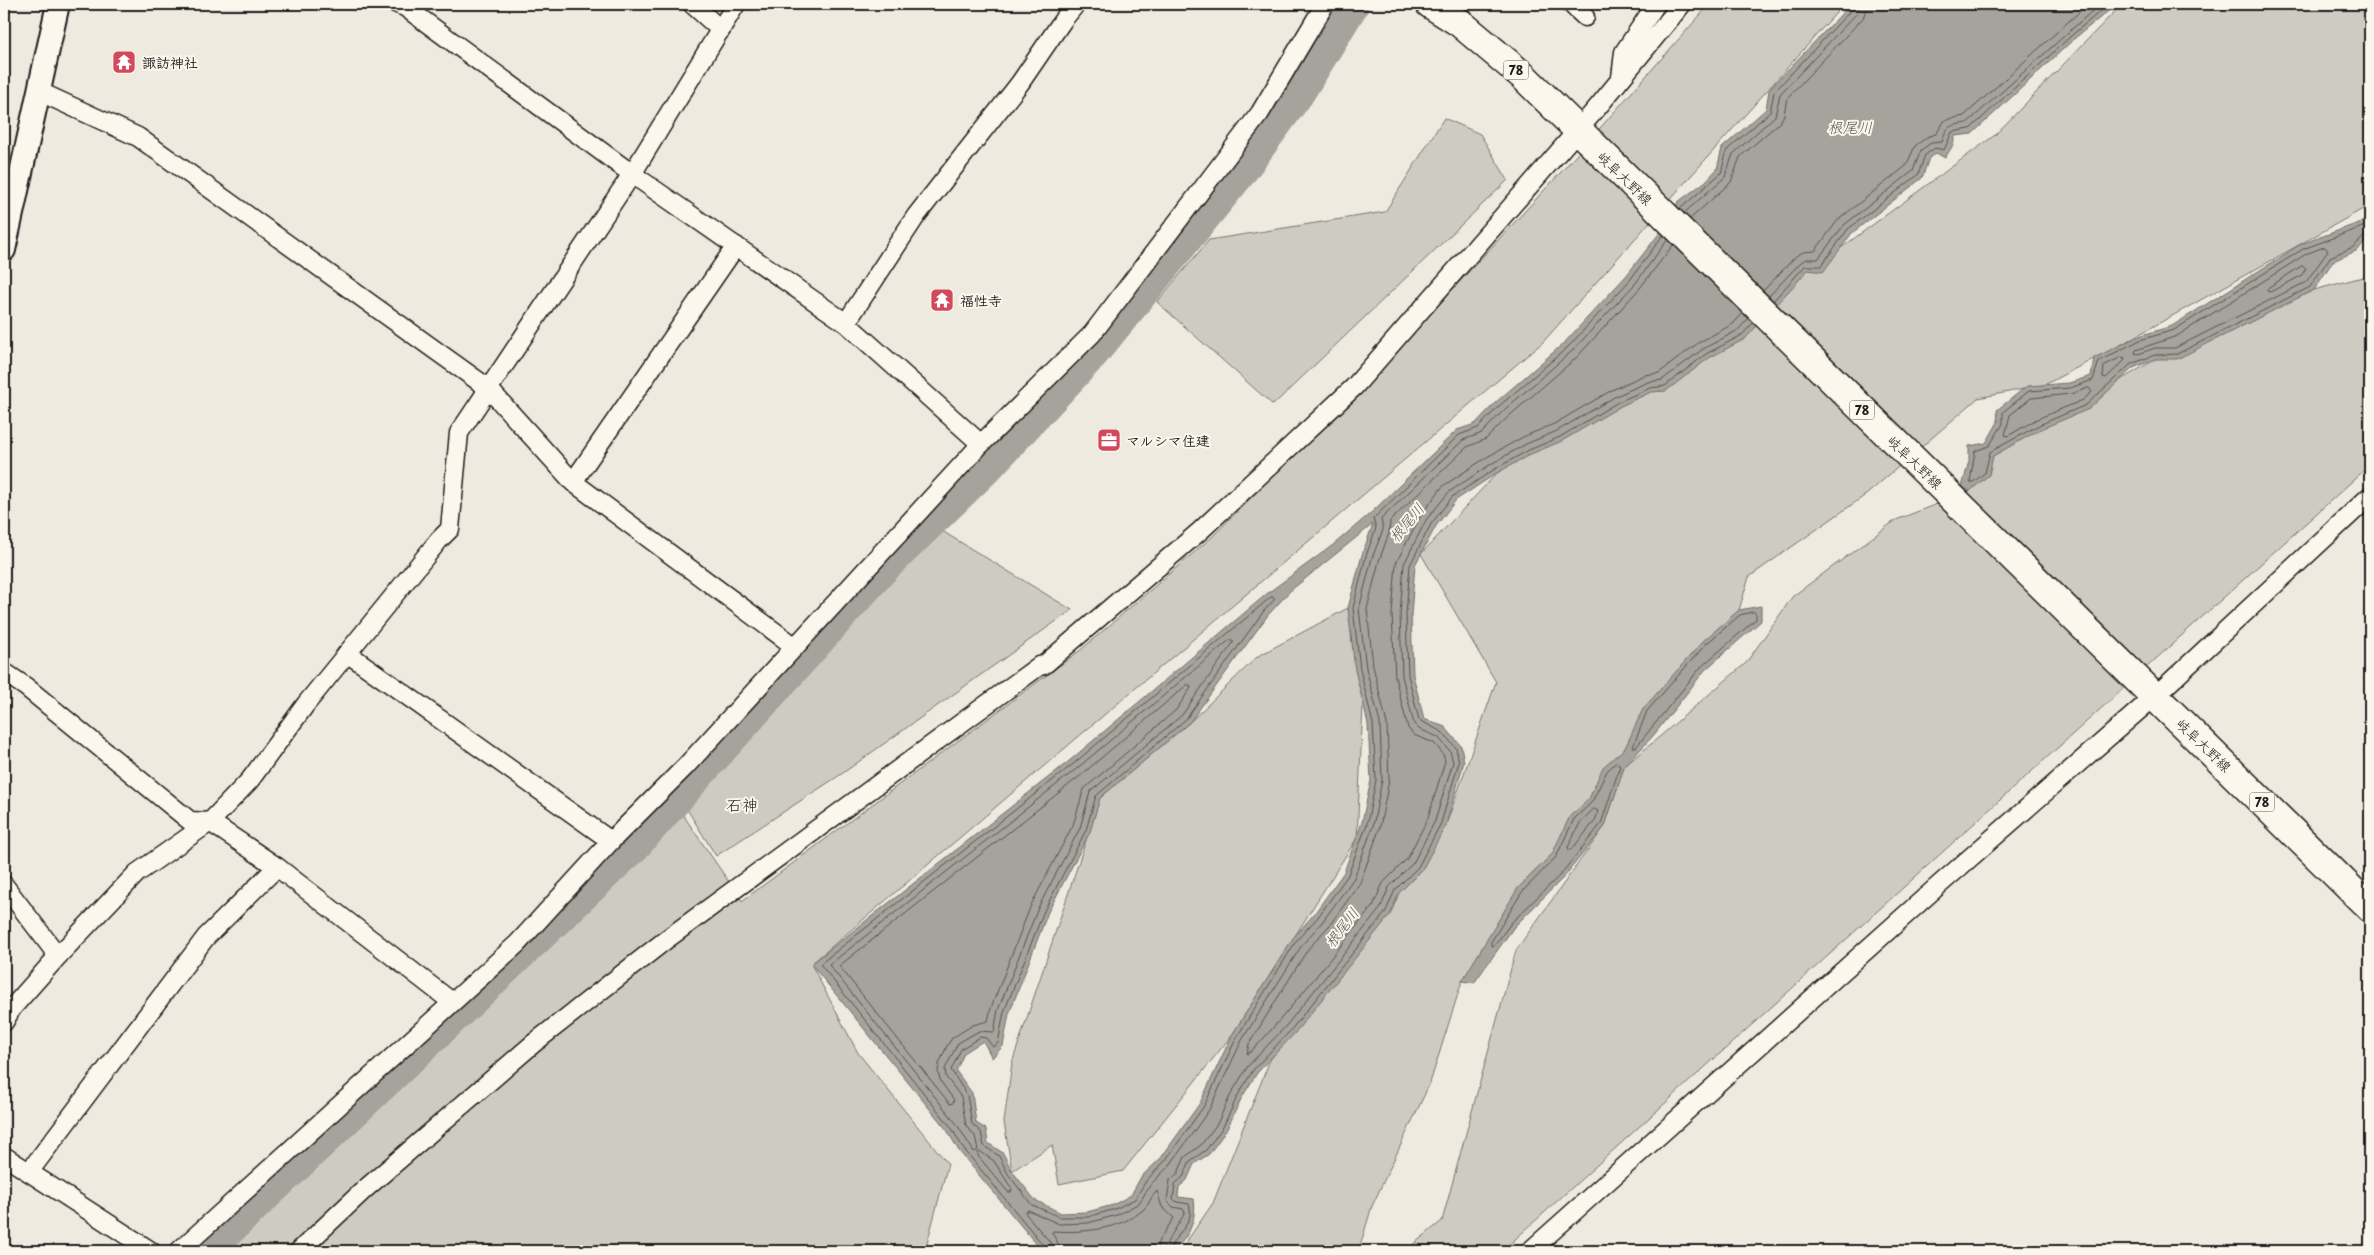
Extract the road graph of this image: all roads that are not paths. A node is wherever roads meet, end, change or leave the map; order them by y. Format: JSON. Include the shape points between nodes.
{"nodes":[{"id":1,"x":58,"y":4,"type":"edge"},
{"id":2,"x":397,"y":4,"type":"edge"},
{"id":3,"x":692,"y":4,"type":"edge"},
{"id":4,"x":736,"y":4,"type":"edge"},
{"id":5,"x":1076,"y":4,"type":"edge"},
{"id":6,"x":1324,"y":4,"type":"edge"},
{"id":7,"x":1430,"y":4,"type":"edge"},
{"id":8,"x":1571,"y":4,"type":"edge"},
{"id":9,"x":1656,"y":4,"type":"edge"},
{"id":10,"x":1682,"y":4,"type":"edge"},
{"id":11,"x":1585,"y":17,"type":"dead end"},
{"id":12,"x":721,"y":30,"type":"junction"},
{"id":13,"x":1621,"y":78,"type":"junction"},
{"id":14,"x":38,"y":91,"type":"junction"},
{"id":15,"x":1585,"y":138,"type":"junction"},
{"id":16,"x":632,"y":174,"type":"junction"},
{"id":17,"x":736,"y":246,"type":"junction"},
{"id":18,"x":4,"y":250,"type":"edge"},
{"id":19,"x":846,"y":323,"type":"junction"},
{"id":20,"x":488,"y":388,"type":"junction"},
{"id":21,"x":981,"y":444,"type":"junction"},
{"id":22,"x":573,"y":482,"type":"junction"},
{"id":23,"x":2370,"y":496,"type":"edge"},
{"id":24,"x":794,"y":646,"type":"junction"},
{"id":25,"x":348,"y":653,"type":"junction"},
{"id":26,"x":4,"y":672,"type":"edge"},
{"id":27,"x":2154,"y":697,"type":"junction"},
{"id":28,"x":210,"y":822,"type":"junction"},
{"id":29,"x":611,"y":842,"type":"junction"},
{"id":30,"x":277,"y":867,"type":"junction"},
{"id":31,"x":4,"y":885,"type":"edge"},
{"id":32,"x":2370,"y":908,"type":"edge"},
{"id":33,"x":58,"y":956,"type":"junction"},
{"id":34,"x":452,"y":1002,"type":"junction"},
{"id":35,"x":4,"y":1022,"type":"edge"},
{"id":36,"x":4,"y":1156,"type":"edge"},
{"id":37,"x":29,"y":1172,"type":"junction"},
{"id":38,"x":151,"y":1251,"type":"edge"},
{"id":39,"x":179,"y":1251,"type":"edge"},
{"id":40,"x":299,"y":1251,"type":"edge"},
{"id":41,"x":1530,"y":1251,"type":"edge"}],
"edges":[{"from":1,"to":14,"type":"street"},
{"from":2,"to":16,"type":"street"},
{"from":3,"to":12,"type":"street"},
{"from":4,"to":12,"type":"street"},
{"from":5,"to":19,"type":"street","via":[[1020,83],[916,216]]},
{"from":6,"to":21,"type":"street","via":[[1260,113],[1092,334]]},
{"from":7,"to":15,"type":"main road","name":"岐阜大野線","number":"78","via":[[1460,23],[1523,76]]},
{"from":8,"to":11,"type":"street"},
{"from":9,"to":13,"type":"street","via":[[1624,52]]},
{"from":10,"to":13,"type":"street"},
{"from":12,"to":16,"type":"street"},
{"from":13,"to":15,"type":"street"},
{"from":14,"to":18,"type":"street"},
{"from":14,"to":20,"type":"street","via":[[138,137]]},
{"from":15,"to":27,"type":"main road","name":"岐阜大野線","number":"78"},
{"from":15,"to":40,"type":"street","via":[[1354,387],[1193,538],[1044,664],[667,939],[534,1043]]},
{"from":16,"to":17,"type":"street"},
{"from":16,"to":20,"type":"street"},
{"from":17,"to":19,"type":"street"},
{"from":17,"to":22,"type":"street"},
{"from":19,"to":21,"type":"street"},
{"from":20,"to":22,"type":"street"},
{"from":20,"to":25,"type":"street","via":[[459,432],[450,529]]},
{"from":21,"to":24,"type":"street"},
{"from":22,"to":24,"type":"street"},
{"from":23,"to":27,"type":"street"},
{"from":24,"to":29,"type":"street","via":[[685,767]]},
{"from":25,"to":28,"type":"street","via":[[250,780]]},
{"from":25,"to":29,"type":"street"},
{"from":26,"to":28,"type":"street","via":[[190,822]]},
{"from":27,"to":32,"type":"main road","name":"岐阜大野線","number":"78"},
{"from":27,"to":41,"type":"street"},
{"from":28,"to":30,"type":"street"},
{"from":28,"to":33,"type":"street","via":[[137,873]]},
{"from":29,"to":34,"type":"street","via":[[517,944]]},
{"from":30,"to":34,"type":"street"},
{"from":30,"to":37,"type":"street","via":[[206,937]]},
{"from":31,"to":33,"type":"street"},
{"from":33,"to":35,"type":"street","via":[[12,1008]]},
{"from":34,"to":39,"type":"street"},
{"from":36,"to":37,"type":"street"},
{"from":37,"to":38,"type":"street"}]}
